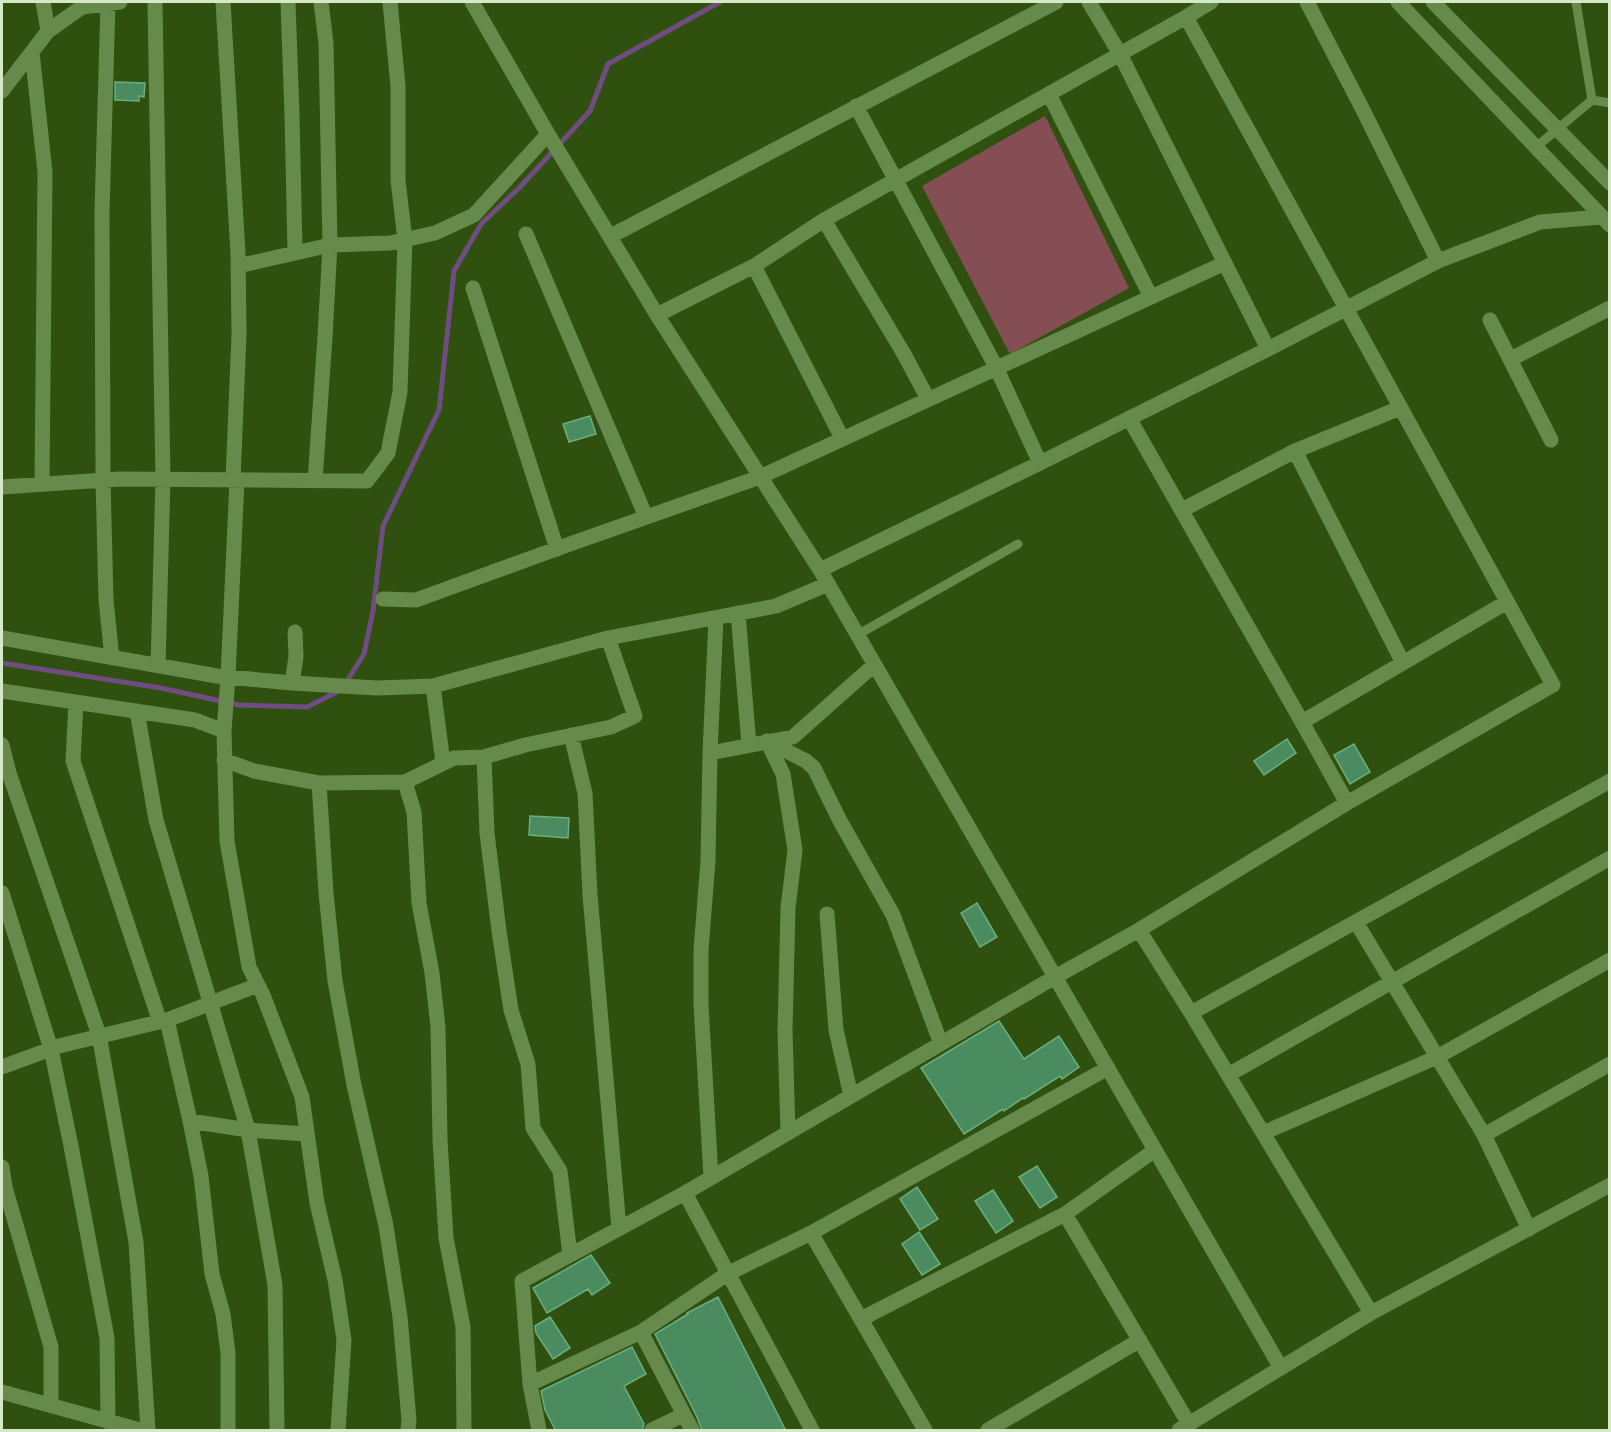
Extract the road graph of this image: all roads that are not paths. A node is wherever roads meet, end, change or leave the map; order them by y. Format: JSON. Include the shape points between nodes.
{"nodes":[{"id":1,"x":43,"y":2,"type":"edge"},
{"id":2,"x":114,"y":2,"type":"edge"},
{"id":3,"x":155,"y":2,"type":"edge"},
{"id":4,"x":223,"y":2,"type":"edge"},
{"id":5,"x":288,"y":2,"type":"edge"},
{"id":6,"x":321,"y":2,"type":"edge"},
{"id":7,"x":390,"y":2,"type":"edge"},
{"id":8,"x":472,"y":2,"type":"edge"},
{"id":9,"x":1056,"y":2,"type":"edge"},
{"id":10,"x":1089,"y":2,"type":"edge"},
{"id":11,"x":1211,"y":2,"type":"edge"},
{"id":12,"x":1307,"y":2,"type":"edge"},
{"id":13,"x":1398,"y":2,"type":"edge"},
{"id":14,"x":1433,"y":2,"type":"edge"},
{"id":15,"x":1576,"y":2,"type":"edge"},
{"id":16,"x":1186,"y":17,"type":"junction"},
{"id":17,"x":48,"y":31,"type":"junction"},
{"id":18,"x":32,"y":52,"type":"junction"},
{"id":19,"x":1120,"y":54,"type":"junction"},
{"id":20,"x":2,"y":91,"type":"edge"},
{"id":21,"x":1049,"y":94,"type":"junction"},
{"id":22,"x":1592,"y":100,"type":"junction"},
{"id":23,"x":1610,"y":103,"type":"edge"},
{"id":24,"x":856,"y":106,"type":"junction"},
{"id":25,"x":1557,"y":129,"type":"junction"},
{"id":26,"x":550,"y":137,"type":"junction"},
{"id":27,"x":1536,"y":148,"type":"junction"},
{"id":28,"x":897,"y":180,"type":"junction"},
{"id":29,"x":1610,"y":183,"type":"edge"},
{"id":30,"x":824,"y":220,"type":"junction"},
{"id":31,"x":1605,"y":221,"type":"edge"},
{"id":32,"x":526,"y":234,"type":"dead end"},
{"id":33,"x":611,"y":236,"type":"junction"},
{"id":34,"x":405,"y":240,"type":"junction"},
{"id":35,"x":330,"y":245,"type":"junction"},
{"id":36,"x":295,"y":252,"type":"junction"},
{"id":37,"x":1438,"y":261,"type":"junction"},
{"id":38,"x":1225,"y":263,"type":"junction"},
{"id":39,"x":238,"y":266,"type":"junction"},
{"id":40,"x":754,"y":266,"type":"junction"},
{"id":41,"x":473,"y":288,"type":"dead end"},
{"id":42,"x":1151,"y":297,"type":"junction"},
{"id":43,"x":1346,"y":308,"type":"junction"},
{"id":44,"x":1610,"y":308,"type":"edge"},
{"id":45,"x":657,"y":315,"type":"junction"},
{"id":46,"x":1490,"y":320,"type":"dead end"},
{"id":47,"x":1268,"y":349,"type":"junction"},
{"id":48,"x":1511,"y":359,"type":"junction"},
{"id":49,"x":996,"y":367,"type":"junction"},
{"id":50,"x":928,"y":399,"type":"junction"},
{"id":51,"x":1401,"y":408,"type":"junction"},
{"id":52,"x":1129,"y":418,"type":"junction"},
{"id":53,"x":842,"y":438,"type":"junction"},
{"id":54,"x":1551,"y":440,"type":"dead end"},
{"id":55,"x":1295,"y":451,"type":"junction"},
{"id":56,"x":1040,"y":463,"type":"junction"},
{"id":57,"x":760,"y":477,"type":"junction"},
{"id":58,"x":163,"y":479,"type":"junction"},
{"id":59,"x":103,"y":480,"type":"junction"},
{"id":60,"x":235,"y":480,"type":"junction"},
{"id":61,"x":315,"y":481,"type":"junction"},
{"id":62,"x":42,"y":484,"type":"junction"},
{"id":63,"x":2,"y":487,"type":"edge"},
{"id":64,"x":1182,"y":510,"type":"junction"},
{"id":65,"x":646,"y":517,"type":"junction"},
{"id":66,"x":1018,"y":544,"type":"dead end"},
{"id":67,"x":557,"y":549,"type":"junction"},
{"id":68,"x":820,"y":570,"type":"junction"},
{"id":69,"x":828,"y":584,"type":"junction"},
{"id":70,"x":383,"y":599,"type":"dead end"},
{"id":71,"x":1507,"y":602,"type":"junction"},
{"id":72,"x":738,"y":614,"type":"junction"},
{"id":73,"x":716,"y":618,"type":"junction"},
{"id":74,"x":295,"y":632,"type":"dead end"},
{"id":75,"x":857,"y":635,"type":"junction"},
{"id":76,"x":2,"y":638,"type":"edge"},
{"id":77,"x":608,"y":638,"type":"junction"},
{"id":78,"x":112,"y":657,"type":"junction"},
{"id":79,"x":1403,"y":663,"type":"junction"},
{"id":80,"x":874,"y":665,"type":"junction"},
{"id":81,"x":158,"y":666,"type":"junction"},
{"id":82,"x":228,"y":677,"type":"junction"},
{"id":83,"x":292,"y":683,"type":"junction"},
{"id":84,"x":434,"y":686,"type":"junction"},
{"id":85,"x":2,"y":691,"type":"edge"},
{"id":86,"x":76,"y":702,"type":"junction"},
{"id":87,"x":137,"y":711,"type":"junction"},
{"id":88,"x":1302,"y":722,"type":"junction"},
{"id":89,"x":224,"y":731,"type":"junction"},
{"id":90,"x":571,"y":735,"type":"junction"},
{"id":91,"x":767,"y":741,"type":"junction"},
{"id":92,"x":2,"y":745,"type":"edge"},
{"id":93,"x":749,"y":745,"type":"junction"},
{"id":94,"x":710,"y":753,"type":"junction"},
{"id":95,"x":484,"y":757,"type":"junction"},
{"id":96,"x":224,"y":760,"type":"junction"},
{"id":97,"x":443,"y":763,"type":"junction"},
{"id":98,"x":1610,"y":782,"type":"edge"},
{"id":99,"x":319,"y":783,"type":"junction"},
{"id":100,"x":405,"y":783,"type":"junction"},
{"id":101,"x":1347,"y":803,"type":"junction"},
{"id":102,"x":1610,"y":858,"type":"edge"},
{"id":103,"x":2,"y":893,"type":"edge"},
{"id":104,"x":827,"y":914,"type":"dead end"},
{"id":105,"x":1356,"y":922,"type":"junction"},
{"id":106,"x":1139,"y":930,"type":"junction"},
{"id":107,"x":1610,"y":960,"type":"edge"},
{"id":108,"x":1055,"y":977,"type":"junction"},
{"id":109,"x":1392,"y":982,"type":"junction"},
{"id":110,"x":258,"y":986,"type":"junction"},
{"id":111,"x":211,"y":1003,"type":"junction"},
{"id":112,"x":1191,"y":1013,"type":"junction"},
{"id":113,"x":164,"y":1021,"type":"junction"},
{"id":114,"x":99,"y":1035,"type":"junction"},
{"id":115,"x":940,"y":1044,"type":"junction"},
{"id":116,"x":51,"y":1048,"type":"junction"},
{"id":117,"x":1437,"y":1057,"type":"junction"},
{"id":118,"x":1610,"y":1064,"type":"edge"},
{"id":119,"x":2,"y":1067,"type":"edge"},
{"id":120,"x":1108,"y":1068,"type":"junction"},
{"id":121,"x":1228,"y":1075,"type":"junction"},
{"id":122,"x":851,"y":1096,"type":"junction"},
{"id":123,"x":190,"y":1122,"type":"junction"},
{"id":124,"x":248,"y":1130,"type":"junction"},
{"id":125,"x":788,"y":1133,"type":"junction"},
{"id":126,"x":1263,"y":1133,"type":"junction"},
{"id":127,"x":307,"y":1134,"type":"junction"},
{"id":128,"x":1484,"y":1135,"type":"junction"},
{"id":129,"x":1155,"y":1150,"type":"junction"},
{"id":130,"x":2,"y":1167,"type":"edge"},
{"id":131,"x":711,"y":1177,"type":"junction"},
{"id":132,"x":1610,"y":1185,"type":"edge"},
{"id":133,"x":685,"y":1193,"type":"junction"},
{"id":134,"x":1065,"y":1214,"type":"junction"},
{"id":135,"x":620,"y":1228,"type":"junction"},
{"id":136,"x":1529,"y":1229,"type":"junction"},
{"id":137,"x":811,"y":1233,"type":"junction"},
{"id":138,"x":570,"y":1255,"type":"junction"},
{"id":139,"x":727,"y":1274,"type":"junction"},
{"id":140,"x":1371,"y":1312,"type":"junction"},
{"id":141,"x":861,"y":1319,"type":"junction"},
{"id":142,"x":641,"y":1332,"type":"junction"},
{"id":143,"x":1140,"y":1340,"type":"junction"},
{"id":144,"x":1281,"y":1368,"type":"junction"},
{"id":145,"x":530,"y":1384,"type":"junction"},
{"id":146,"x":2,"y":1392,"type":"edge"},
{"id":147,"x":51,"y":1406,"type":"junction"},
{"id":148,"x":683,"y":1415,"type":"junction"},
{"id":149,"x":108,"y":1422,"type":"junction"},
{"id":150,"x":1184,"y":1427,"type":"edge"},
{"id":151,"x":140,"y":1431,"type":"edge"},
{"id":152,"x":148,"y":1431,"type":"edge"},
{"id":153,"x":228,"y":1431,"type":"edge"},
{"id":154,"x":277,"y":1431,"type":"edge"},
{"id":155,"x":338,"y":1431,"type":"edge"},
{"id":156,"x":408,"y":1431,"type":"edge"},
{"id":157,"x":464,"y":1431,"type":"edge"},
{"id":158,"x":539,"y":1431,"type":"edge"},
{"id":159,"x":652,"y":1431,"type":"edge"},
{"id":160,"x":692,"y":1431,"type":"edge"},
{"id":161,"x":812,"y":1431,"type":"edge"},
{"id":162,"x":926,"y":1431,"type":"edge"},
{"id":163,"x":988,"y":1431,"type":"edge"}],
"edges":[{"from":1,"to":17,"type":"street"},
{"from":2,"to":17,"type":"street","via":[[82,8]]},
{"from":2,"to":59,"type":"street","via":[[102,212]]},
{"from":3,"to":58,"type":"street"},
{"from":4,"to":39,"type":"street"},
{"from":5,"to":36,"type":"street"},
{"from":6,"to":35,"type":"street","via":[[326,43]]},
{"from":7,"to":34,"type":"street","via":[[398,86],[398,180]]},
{"from":8,"to":26,"type":"street"},
{"from":9,"to":24,"type":"street"},
{"from":10,"to":19,"type":"street"},
{"from":11,"to":16,"type":"street"},
{"from":12,"to":37,"type":"street"},
{"from":13,"to":27,"type":"street"},
{"from":14,"to":25,"type":"street"},
{"from":15,"to":22,"type":"lane"},
{"from":16,"to":19,"type":"street"},
{"from":16,"to":43,"type":"street"},
{"from":17,"to":18,"type":"street"},
{"from":18,"to":20,"type":"street"},
{"from":18,"to":62,"type":"street","via":[[45,172]]},
{"from":19,"to":21,"type":"street"},
{"from":19,"to":38,"type":"street"},
{"from":21,"to":28,"type":"street"},
{"from":21,"to":42,"type":"street"},
{"from":22,"to":23,"type":"lane"},
{"from":22,"to":25,"type":"lane"},
{"from":24,"to":28,"type":"street"},
{"from":24,"to":33,"type":"street"},
{"from":25,"to":27,"type":"lane"},
{"from":25,"to":29,"type":"street"},
{"from":26,"to":33,"type":"street"},
{"from":26,"to":34,"type":"street","via":[[474,215],[435,233]]},
{"from":27,"to":31,"type":"street"},
{"from":28,"to":30,"type":"street"},
{"from":28,"to":49,"type":"street"},
{"from":30,"to":40,"type":"street"},
{"from":30,"to":50,"type":"street"},
{"from":31,"to":37,"type":"street","via":[[1540,222]]},
{"from":32,"to":65,"type":"street"},
{"from":33,"to":45,"type":"street"},
{"from":34,"to":35,"type":"street"},
{"from":34,"to":61,"type":"street","via":[[400,392],[388,453],[367,481]]},
{"from":35,"to":36,"type":"street"},
{"from":35,"to":61,"type":"street"},
{"from":36,"to":39,"type":"street"},
{"from":37,"to":43,"type":"street"},
{"from":38,"to":42,"type":"street"},
{"from":38,"to":47,"type":"street"},
{"from":39,"to":60,"type":"street"},
{"from":40,"to":45,"type":"street"},
{"from":40,"to":53,"type":"street"},
{"from":41,"to":67,"type":"street"},
{"from":42,"to":49,"type":"street"},
{"from":43,"to":47,"type":"street"},
{"from":43,"to":51,"type":"street"},
{"from":44,"to":48,"type":"street"},
{"from":45,"to":57,"type":"street"},
{"from":46,"to":48,"type":"street"},
{"from":47,"to":52,"type":"street"},
{"from":48,"to":54,"type":"street"},
{"from":49,"to":50,"type":"street"},
{"from":49,"to":56,"type":"street"},
{"from":50,"to":53,"type":"street"},
{"from":51,"to":55,"type":"street"},
{"from":51,"to":71,"type":"street"},
{"from":52,"to":56,"type":"street"},
{"from":52,"to":64,"type":"street"},
{"from":53,"to":57,"type":"street"},
{"from":55,"to":64,"type":"street"},
{"from":55,"to":79,"type":"street"},
{"from":56,"to":68,"type":"street"},
{"from":57,"to":65,"type":"street"},
{"from":57,"to":68,"type":"street"},
{"from":58,"to":59,"type":"street"},
{"from":58,"to":60,"type":"street"},
{"from":58,"to":81,"type":"street"},
{"from":59,"to":62,"type":"street"},
{"from":59,"to":78,"type":"street","via":[[106,600]]},
{"from":60,"to":61,"type":"street"},
{"from":60,"to":82,"type":"street"},
{"from":62,"to":63,"type":"street"},
{"from":64,"to":88,"type":"street"},
{"from":65,"to":67,"type":"street"},
{"from":66,"to":75,"type":"lane"},
{"from":67,"to":70,"type":"street","via":[[416,600]]},
{"from":68,"to":69,"type":"street"},
{"from":69,"to":72,"type":"street","via":[[776,606]]},
{"from":69,"to":75,"type":"street"},
{"from":71,"to":79,"type":"street"},
{"from":71,"to":101,"type":"street","via":[[1553,685]]},
{"from":72,"to":73,"type":"street"},
{"from":72,"to":93,"type":"street"},
{"from":73,"to":77,"type":"street"},
{"from":73,"to":94,"type":"street"},
{"from":74,"to":83,"type":"street"},
{"from":75,"to":80,"type":"street"},
{"from":76,"to":78,"type":"street"},
{"from":77,"to":84,"type":"street"},
{"from":77,"to":90,"type":"street","via":[[635,716],[611,727]]},
{"from":78,"to":81,"type":"street"},
{"from":79,"to":88,"type":"street"},
{"from":80,"to":91,"type":"street","via":[[793,737]]},
{"from":80,"to":108,"type":"street"},
{"from":81,"to":82,"type":"street"},
{"from":82,"to":83,"type":"street"},
{"from":82,"to":89,"type":"street"},
{"from":83,"to":84,"type":"street","via":[[377,688]]},
{"from":84,"to":97,"type":"street"},
{"from":85,"to":86,"type":"street"},
{"from":86,"to":87,"type":"street"},
{"from":86,"to":113,"type":"street","via":[[73,761]]},
{"from":87,"to":89,"type":"street","via":[[195,720]]},
{"from":87,"to":111,"type":"street","via":[[156,820]]},
{"from":88,"to":101,"type":"street"},
{"from":89,"to":96,"type":"street"},
{"from":90,"to":95,"type":"street"},
{"from":90,"to":135,"type":"street","via":[[585,793],[590,895]]},
{"from":91,"to":93,"type":"street"},
{"from":91,"to":115,"type":"street","via":[[814,768],[893,915]]},
{"from":91,"to":125,"type":"street","via":[[783,774],[795,850],[787,930]]},
{"from":92,"to":114,"type":"street"},
{"from":93,"to":94,"type":"street"},
{"from":94,"to":131,"type":"street","via":[[700,1005]]},
{"from":95,"to":97,"type":"street","via":[[454,758]]},
{"from":95,"to":138,"type":"street","via":[[487,833],[511,1010],[528,1064],[533,1128],[560,1171]]},
{"from":96,"to":99,"type":"street","via":[[254,771]]},
{"from":96,"to":110,"type":"street","via":[[227,841],[249,967]]},
{"from":97,"to":100,"type":"street"},
{"from":98,"to":105,"type":"street"},
{"from":99,"to":100,"type":"street"},
{"from":99,"to":156,"type":"street","via":[[335,981],[386,1226],[400,1317]]},
{"from":100,"to":157,"type":"street","via":[[414,812],[418,903],[438,1027],[446,1238],[463,1327]]},
{"from":101,"to":106,"type":"street"},
{"from":102,"to":109,"type":"street"},
{"from":103,"to":116,"type":"street"},
{"from":104,"to":122,"type":"street","via":[[836,1030]]},
{"from":105,"to":109,"type":"street"},
{"from":105,"to":112,"type":"street"},
{"from":106,"to":108,"type":"street"},
{"from":106,"to":112,"type":"street"},
{"from":107,"to":117,"type":"street"},
{"from":108,"to":115,"type":"street"},
{"from":108,"to":120,"type":"street"},
{"from":109,"to":117,"type":"street"},
{"from":109,"to":121,"type":"street"},
{"from":110,"to":111,"type":"street"},
{"from":110,"to":127,"type":"street","via":[[302,1097]]},
{"from":111,"to":113,"type":"street"},
{"from":111,"to":124,"type":"street"},
{"from":112,"to":121,"type":"street"},
{"from":113,"to":114,"type":"street"},
{"from":113,"to":123,"type":"street"},
{"from":114,"to":116,"type":"street"},
{"from":114,"to":152,"type":"street","via":[[136,1242]]},
{"from":115,"to":122,"type":"street"},
{"from":116,"to":119,"type":"street"},
{"from":116,"to":149,"type":"street","via":[[107,1338]]},
{"from":117,"to":126,"type":"street"},
{"from":117,"to":128,"type":"street"},
{"from":118,"to":128,"type":"street"},
{"from":120,"to":129,"type":"street"},
{"from":120,"to":137,"type":"street"},
{"from":121,"to":126,"type":"street"},
{"from":122,"to":125,"type":"street"},
{"from":123,"to":124,"type":"street"},
{"from":123,"to":153,"type":"street","via":[[201,1176],[212,1274],[227,1343]]},
{"from":124,"to":127,"type":"street"},
{"from":124,"to":154,"type":"street","via":[[275,1285]]},
{"from":125,"to":131,"type":"street"},
{"from":126,"to":140,"type":"street"},
{"from":127,"to":155,"type":"street","via":[[344,1340]]},
{"from":128,"to":136,"type":"street"},
{"from":129,"to":134,"type":"street"},
{"from":129,"to":144,"type":"street"},
{"from":130,"to":147,"type":"street","via":[[51,1347]]},
{"from":131,"to":133,"type":"street"},
{"from":132,"to":136,"type":"street"},
{"from":133,"to":135,"type":"street"},
{"from":133,"to":139,"type":"street"},
{"from":134,"to":141,"type":"street"},
{"from":134,"to":143,"type":"street"},
{"from":135,"to":138,"type":"street"},
{"from":136,"to":140,"type":"street"},
{"from":137,"to":139,"type":"street"},
{"from":137,"to":141,"type":"street"},
{"from":138,"to":145,"type":"street","via":[[522,1281]]},
{"from":139,"to":142,"type":"street"},
{"from":139,"to":161,"type":"street"},
{"from":140,"to":144,"type":"street"},
{"from":141,"to":162,"type":"street"},
{"from":142,"to":145,"type":"street"},
{"from":142,"to":148,"type":"street"},
{"from":143,"to":150,"type":"street"},
{"from":143,"to":163,"type":"street"},
{"from":144,"to":150,"type":"street"},
{"from":145,"to":158,"type":"street"},
{"from":146,"to":147,"type":"street"},
{"from":147,"to":149,"type":"street"},
{"from":148,"to":159,"type":"street"},
{"from":148,"to":160,"type":"street"},
{"from":149,"to":151,"type":"street"}]}
